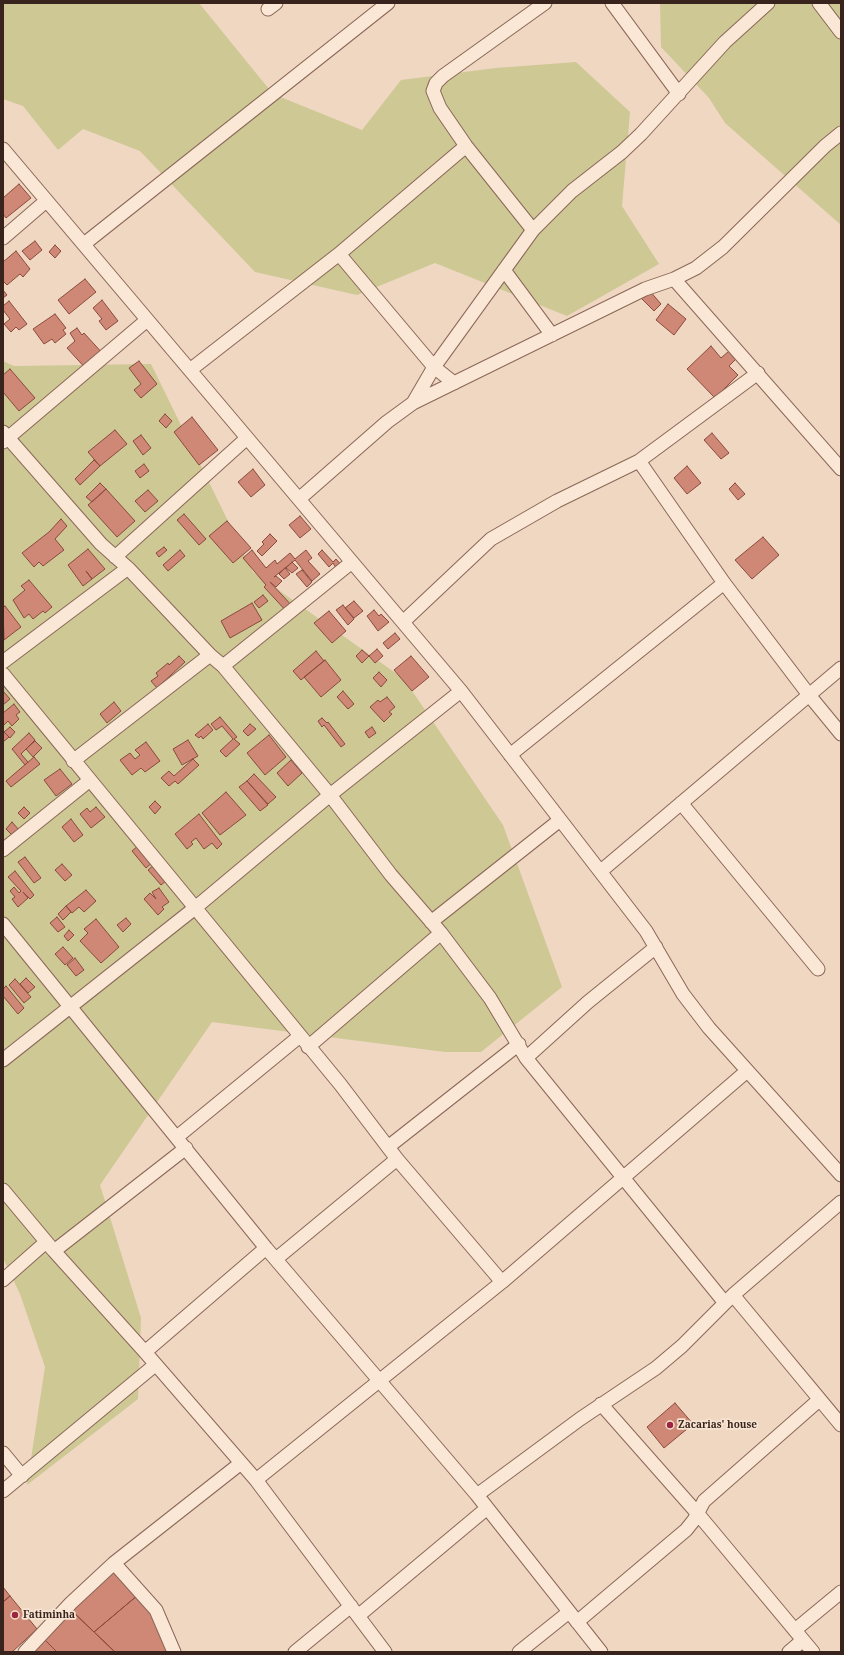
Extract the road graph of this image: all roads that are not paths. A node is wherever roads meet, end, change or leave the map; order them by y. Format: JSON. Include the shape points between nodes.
{"nodes":[{"id":1,"x":388,"y":3,"type":"edge"},
{"id":2,"x":545,"y":3,"type":"edge"},
{"id":3,"x":612,"y":3,"type":"edge"},
{"id":4,"x":768,"y":3,"type":"edge"},
{"id":5,"x":827,"y":6,"type":"edge"},
{"id":6,"x":841,"y":32,"type":"edge"},
{"id":7,"x":678,"y":94,"type":"junction"},
{"id":8,"x":841,"y":134,"type":"edge"},
{"id":9,"x":466,"y":146,"type":"junction"},
{"id":10,"x":3,"y":149,"type":"edge"},
{"id":11,"x":46,"y":201,"type":"junction"},
{"id":12,"x":533,"y":230,"type":"junction"},
{"id":13,"x":3,"y":238,"type":"edge"},
{"id":14,"x":84,"y":244,"type":"junction"},
{"id":15,"x":339,"y":254,"type":"junction"},
{"id":16,"x":504,"y":270,"type":"junction"},
{"id":17,"x":674,"y":279,"type":"junction"},
{"id":18,"x":147,"y":320,"type":"junction"},
{"id":19,"x":552,"y":335,"type":"junction"},
{"id":20,"x":434,"y":367,"type":"junction"},
{"id":21,"x":190,"y":370,"type":"junction"},
{"id":22,"x":758,"y":373,"type":"junction"},
{"id":23,"x":454,"y":382,"type":"junction"},
{"id":24,"x":413,"y":402,"type":"junction"},
{"id":25,"x":5,"y":437,"type":"edge"},
{"id":26,"x":247,"y":438,"type":"junction"},
{"id":27,"x":639,"y":461,"type":"junction"},
{"id":28,"x":841,"y":469,"type":"edge"},
{"id":29,"x":299,"y":499,"type":"junction"},
{"id":30,"x":115,"y":557,"type":"junction"},
{"id":31,"x":352,"y":562,"type":"junction"},
{"id":32,"x":128,"y":568,"type":"junction"},
{"id":33,"x":724,"y":583,"type":"junction"},
{"id":34,"x":403,"y":622,"type":"junction"},
{"id":35,"x":210,"y":655,"type":"junction"},
{"id":36,"x":3,"y":662,"type":"edge"},
{"id":37,"x":223,"y":666,"type":"junction"},
{"id":38,"x":841,"y":668,"type":"edge"},
{"id":39,"x":3,"y":674,"type":"edge"},
{"id":40,"x":461,"y":691,"type":"junction"},
{"id":41,"x":809,"y":695,"type":"junction"},
{"id":42,"x":841,"y":734,"type":"edge"},
{"id":43,"x":510,"y":755,"type":"junction"},
{"id":44,"x":73,"y":761,"type":"junction"},
{"id":45,"x":90,"y":780,"type":"junction"},
{"id":46,"x":330,"y":795,"type":"junction"},
{"id":47,"x":681,"y":803,"type":"junction"},
{"id":48,"x":560,"y":820,"type":"junction"},
{"id":49,"x":3,"y":850,"type":"edge"},
{"id":50,"x":601,"y":871,"type":"junction"},
{"id":51,"x":195,"y":908,"type":"junction"},
{"id":52,"x":431,"y":922,"type":"junction"},
{"id":53,"x":3,"y":924,"type":"edge"},
{"id":54,"x":441,"y":933,"type":"junction"},
{"id":55,"x":656,"y":947,"type":"junction"},
{"id":56,"x":818,"y":969,"type":"dead end"},
{"id":57,"x":70,"y":1006,"type":"junction"},
{"id":58,"x":300,"y":1036,"type":"junction"},
{"id":59,"x":519,"y":1044,"type":"junction"},
{"id":60,"x":308,"y":1047,"type":"junction"},
{"id":61,"x":526,"y":1058,"type":"junction"},
{"id":62,"x":3,"y":1060,"type":"edge"},
{"id":63,"x":747,"y":1070,"type":"junction"},
{"id":64,"x":177,"y":1137,"type":"junction"},
{"id":65,"x":388,"y":1147,"type":"junction"},
{"id":66,"x":186,"y":1148,"type":"junction"},
{"id":67,"x":397,"y":1159,"type":"junction"},
{"id":68,"x":841,"y":1175,"type":"edge"},
{"id":69,"x":622,"y":1178,"type":"junction"},
{"id":70,"x":3,"y":1190,"type":"edge"},
{"id":71,"x":841,"y":1202,"type":"edge"},
{"id":72,"x":50,"y":1246,"type":"junction"},
{"id":73,"x":266,"y":1248,"type":"junction"},
{"id":74,"x":276,"y":1259,"type":"junction"},
{"id":75,"x":3,"y":1280,"type":"edge"},
{"id":76,"x":502,"y":1282,"type":"junction"},
{"id":77,"x":729,"y":1299,"type":"junction"},
{"id":78,"x":145,"y":1352,"type":"junction"},
{"id":79,"x":156,"y":1365,"type":"junction"},
{"id":80,"x":379,"y":1381,"type":"junction"},
{"id":81,"x":820,"y":1400,"type":"junction"},
{"id":82,"x":601,"y":1404,"type":"junction"},
{"id":83,"x":836,"y":1410,"type":"edge"},
{"id":84,"x":841,"y":1425,"type":"edge"},
{"id":85,"x":3,"y":1453,"type":"edge"},
{"id":86,"x":241,"y":1463,"type":"junction"},
{"id":87,"x":22,"y":1476,"type":"junction"},
{"id":88,"x":256,"y":1480,"type":"junction"},
{"id":89,"x":3,"y":1491,"type":"edge"},
{"id":90,"x":477,"y":1495,"type":"junction"},
{"id":91,"x":486,"y":1509,"type":"junction"},
{"id":92,"x":698,"y":1514,"type":"junction"},
{"id":93,"x":114,"y":1563,"type":"junction"},
{"id":94,"x":841,"y":1592,"type":"edge"},
{"id":95,"x":355,"y":1611,"type":"junction"},
{"id":96,"x":573,"y":1617,"type":"junction"},
{"id":97,"x":799,"y":1635,"type":"junction"},
{"id":98,"x":26,"y":1652,"type":"edge"},
{"id":99,"x":174,"y":1652,"type":"edge"},
{"id":100,"x":295,"y":1652,"type":"edge"},
{"id":101,"x":385,"y":1652,"type":"edge"},
{"id":102,"x":519,"y":1652,"type":"edge"},
{"id":103,"x":601,"y":1652,"type":"edge"},
{"id":104,"x":789,"y":1652,"type":"edge"},
{"id":105,"x":813,"y":1652,"type":"edge"}],
"edges":[{"from":1,"to":14,"type":"street"},
{"from":2,"to":9,"type":"street","via":[[436,83],[433,91],[435,99]]},
{"from":3,"to":7,"type":"street"},
{"from":4,"to":7,"type":"street","via":[[725,42]]},
{"from":5,"to":6,"type":"street"},
{"from":7,"to":12,"type":"street","via":[[636,139],[572,192]]},
{"from":8,"to":17,"type":"street","via":[[825,146],[723,247],[696,268]]},
{"from":9,"to":12,"type":"street"},
{"from":9,"to":15,"type":"street"},
{"from":10,"to":11,"type":"street"},
{"from":11,"to":13,"type":"street"},
{"from":11,"to":14,"type":"street"},
{"from":12,"to":16,"type":"street"},
{"from":14,"to":18,"type":"street"},
{"from":15,"to":20,"type":"street"},
{"from":15,"to":21,"type":"street"},
{"from":16,"to":19,"type":"street"},
{"from":16,"to":20,"type":"street"},
{"from":17,"to":19,"type":"street","via":[[645,289]]},
{"from":17,"to":22,"type":"street"},
{"from":18,"to":21,"type":"street"},
{"from":18,"to":25,"type":"street"},
{"from":19,"to":23,"type":"street"},
{"from":20,"to":23,"type":"street"},
{"from":20,"to":24,"type":"street"},
{"from":21,"to":26,"type":"street"},
{"from":22,"to":27,"type":"street"},
{"from":22,"to":28,"type":"street"},
{"from":23,"to":24,"type":"street"},
{"from":24,"to":29,"type":"street"},
{"from":25,"to":30,"type":"street"},
{"from":26,"to":29,"type":"street"},
{"from":26,"to":30,"type":"street"},
{"from":27,"to":33,"type":"street"},
{"from":27,"to":34,"type":"street","via":[[504,530],[482,547]]},
{"from":29,"to":31,"type":"street"},
{"from":30,"to":32,"type":"street"},
{"from":31,"to":34,"type":"street"},
{"from":31,"to":37,"type":"street"},
{"from":32,"to":35,"type":"street"},
{"from":32,"to":36,"type":"street"},
{"from":33,"to":41,"type":"street"},
{"from":33,"to":43,"type":"street"},
{"from":34,"to":40,"type":"street"},
{"from":35,"to":37,"type":"street"},
{"from":35,"to":44,"type":"street"},
{"from":37,"to":46,"type":"street"},
{"from":38,"to":41,"type":"street"},
{"from":39,"to":44,"type":"street"},
{"from":40,"to":43,"type":"street"},
{"from":40,"to":46,"type":"street"},
{"from":41,"to":42,"type":"street"},
{"from":41,"to":47,"type":"street"},
{"from":43,"to":48,"type":"street"},
{"from":44,"to":45,"type":"street"},
{"from":45,"to":49,"type":"street"},
{"from":45,"to":51,"type":"street"},
{"from":46,"to":51,"type":"street"},
{"from":46,"to":52,"type":"street","via":[[391,875]]},
{"from":47,"to":50,"type":"street"},
{"from":47,"to":56,"type":"street"},
{"from":48,"to":50,"type":"street"},
{"from":48,"to":52,"type":"street"},
{"from":50,"to":55,"type":"street"},
{"from":51,"to":57,"type":"street"},
{"from":51,"to":58,"type":"street"},
{"from":52,"to":54,"type":"street"},
{"from":53,"to":57,"type":"street"},
{"from":54,"to":59,"type":"street","via":[[490,998]]},
{"from":54,"to":60,"type":"street"},
{"from":55,"to":61,"type":"street","via":[[588,1002]]},
{"from":55,"to":63,"type":"street","via":[[683,994],[708,1028]]},
{"from":57,"to":62,"type":"street"},
{"from":57,"to":64,"type":"street"},
{"from":58,"to":60,"type":"street"},
{"from":58,"to":64,"type":"street"},
{"from":59,"to":61,"type":"street"},
{"from":59,"to":65,"type":"street"},
{"from":60,"to":65,"type":"street"},
{"from":61,"to":69,"type":"street"},
{"from":63,"to":68,"type":"street"},
{"from":63,"to":69,"type":"street"},
{"from":64,"to":66,"type":"street"},
{"from":65,"to":67,"type":"street"},
{"from":66,"to":72,"type":"street"},
{"from":66,"to":73,"type":"street"},
{"from":67,"to":74,"type":"street"},
{"from":67,"to":76,"type":"street"},
{"from":69,"to":76,"type":"street"},
{"from":69,"to":77,"type":"street"},
{"from":70,"to":72,"type":"street"},
{"from":71,"to":77,"type":"street"},
{"from":72,"to":75,"type":"street"},
{"from":72,"to":78,"type":"street"},
{"from":73,"to":74,"type":"street"},
{"from":73,"to":78,"type":"street"},
{"from":74,"to":80,"type":"street"},
{"from":76,"to":80,"type":"street"},
{"from":77,"to":81,"type":"street"},
{"from":77,"to":82,"type":"street","via":[[656,1368]]},
{"from":78,"to":79,"type":"street"},
{"from":79,"to":86,"type":"street"},
{"from":79,"to":87,"type":"street"},
{"from":80,"to":88,"type":"street"},
{"from":80,"to":90,"type":"street"},
{"from":81,"to":83,"type":"street"},
{"from":81,"to":92,"type":"street","via":[[704,1501]]},
{"from":82,"to":90,"type":"street"},
{"from":82,"to":92,"type":"street"},
{"from":83,"to":84,"type":"street"},
{"from":85,"to":87,"type":"street"},
{"from":86,"to":88,"type":"street"},
{"from":86,"to":93,"type":"street"},
{"from":87,"to":89,"type":"street"},
{"from":88,"to":95,"type":"street"},
{"from":90,"to":91,"type":"street"},
{"from":91,"to":95,"type":"street"},
{"from":91,"to":96,"type":"street"},
{"from":92,"to":96,"type":"street","via":[[686,1530]]},
{"from":92,"to":97,"type":"street"},
{"from":93,"to":98,"type":"street","via":[[71,1603]]},
{"from":93,"to":99,"type":"street","via":[[156,1610]]},
{"from":94,"to":97,"type":"street"},
{"from":95,"to":100,"type":"street"},
{"from":95,"to":101,"type":"street"},
{"from":96,"to":102,"type":"street"},
{"from":96,"to":103,"type":"street"},
{"from":97,"to":104,"type":"street"},
{"from":97,"to":105,"type":"street"}]}
